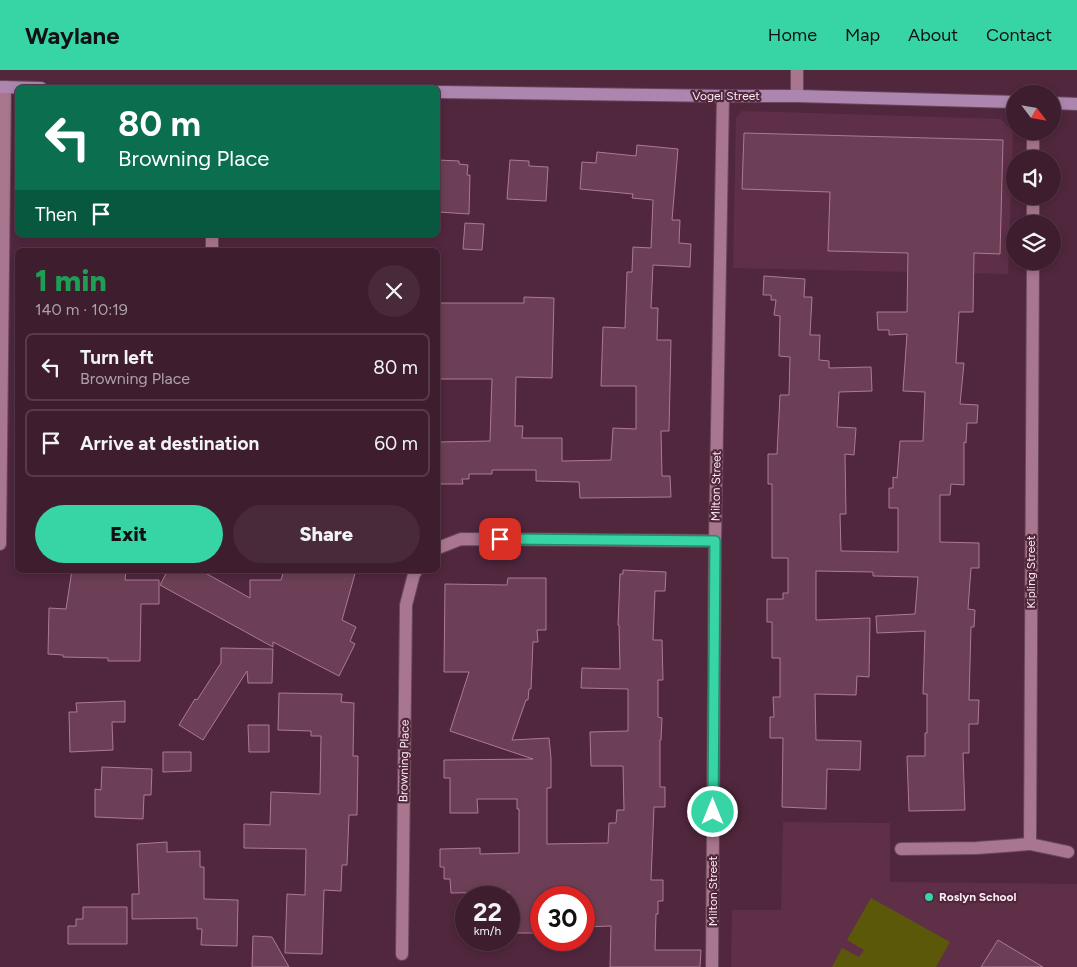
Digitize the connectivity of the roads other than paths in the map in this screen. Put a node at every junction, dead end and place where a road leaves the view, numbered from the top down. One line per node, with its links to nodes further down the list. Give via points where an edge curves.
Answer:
1 (797, 70): 5 (street)
2 (3, 87): 11 (street)
3 (440, 92): 4 (main road, Vogel Street)
4 (723, 96): 5 (main road, Vogel Street); 10 (street, Milton Street)
5 (797, 96): 6 (main road, Vogel Street)
6 (1006, 102)
7 (1061, 103): 8 (main road)
8 (1077, 104)
9 (1032, 270): 14 (street, Kipling Street)
10 (715, 541): 12 (street, via 461,539); 18 (street, Milton Street)
11 (0, 544)
12 (440, 547)
13 (415, 573): 17 (street, Browning Place, via 406,605)
14 (1030, 844): 15 (street); 16 (street)
15 (901, 849)
16 (1073, 852)
17 (402, 954)
18 (712, 967)

